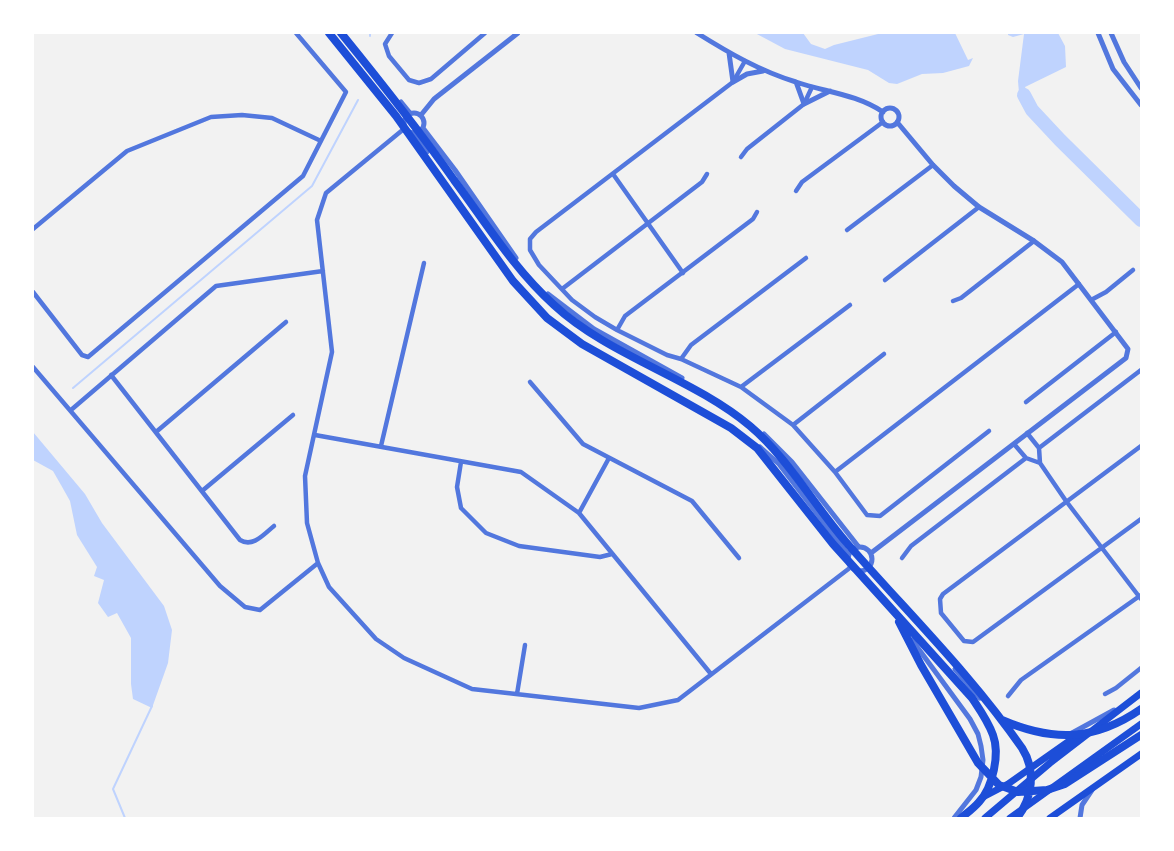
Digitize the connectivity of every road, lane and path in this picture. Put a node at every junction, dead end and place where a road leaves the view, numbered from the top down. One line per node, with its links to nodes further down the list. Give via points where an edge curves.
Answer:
1 (296, 33): 29 (street, via 346,92)
2 (328, 33): 26 (street); 97 (highway, via 396,116 513,282 547,318 582,344 731,428 757,448 826,536)
3 (341, 33): 107 (highway, via 410,119 523,274 555,307 589,331 752,427)
4 (346, 33): 22 (street)
5 (392, 33): 6 (street, via 385,44 386,51 413,83 425,82)
6 (485, 33)
7 (518, 33): 23 (street, via 434,99)
8 (697, 33): 11 (street)
9 (1098, 33): 20 (street, via 1113,69)
10 (1111, 33): 17 (street)
11 (729, 53): 12 (street); 14 (street)
12 (745, 62): 13 (street); 14 (street)
13 (763, 71): 14 (street); 15 (street)
14 (733, 82): 32 (street)
15 (796, 82): 16 (street); 19 (street)
16 (812, 87): 18 (street); 19 (street)
17 (1141, 88)
18 (830, 90): 19 (street); 21 (street, via 872,104)
19 (804, 104): 30 (street, via 747,148)
20 (1141, 105)
21 (883, 112): 24 (street); 25 (street, via 894,109)
22 (410, 113): 23 (street); 26 (street)
23 (421, 115): 27 (street)
24 (883, 122): 25 (street, via 890,126); 34 (street, via 801,183)
25 (897, 122): 31 (street)
26 (405, 125): 28 (street); 44 (street, via 326,193 316,220)
27 (423, 128): 28 (street); 85 (street, via 518,261 546,293 594,329 739,412 792,462)
28 (413, 133): 89 (street, via 479,228 549,316 758,444 779,464)
29 (321, 141): 38 (street, via 272,118 211,117 127,151); 49 (street, via 303,176 90,356 82,356)
30 (741, 157)
31 (933, 165): 35 (street); 39 (street)
32 (613, 174): 37 (street); 48 (street, via 530,239 530,249 539,265)
33 (707, 174): 37 (street)
34 (796, 191)
35 (979, 207): 40 (street); 46 (street)
36 (757, 212): 45 (street)
37 (648, 223): 45 (street); 48 (street)
38 (33, 229)
39 (847, 230)
40 (1034, 241): 47 (street, via 1062,262); 51 (street)
41 (806, 258): 57 (street, via 691,345)
42 (424, 263): 72 (street)
43 (1133, 270): 50 (street)
44 (323, 271): 60 (street, via 216,286); 70 (street, via 332,352)
45 (683, 273): 54 (street, via 625,316)
46 (885, 280)
47 (1079, 284): 50 (street); 79 (street)
48 (562, 290): 54 (street, via 587,312)
49 (33, 292)
50 (1091, 300): 55 (street)
51 (953, 301)
52 (850, 305): 62 (street)
53 (286, 322): 68 (street)
54 (617, 330): 57 (street)
55 (1116, 332): 63 (street); 69 (street, via 1128,349 1126,358)
56 (884, 354): 66 (street)
57 (681, 359): 62 (street)
58 (33, 368): 64 (street)
59 (1141, 370): 73 (street)
60 (111, 375): 64 (street); 68 (street)
61 (530, 382): 76 (street, via 583,444)
62 (741, 387): 66 (street)
63 (1026, 402)
64 (71, 410): 92 (street, via 220,586 245,607 260,610)
65 (293, 415): 80 (street)
66 (793, 425): 79 (street)
67 (989, 431): 79 (street, via 880,516 867,515)
68 (156, 432): 80 (street)
69 (1026, 434): 71 (street); 73 (street)
70 (315, 435): 72 (street); 92 (street, via 305,476 307,523)
71 (1014, 444): 75 (street); 87 (street)
72 (381, 446): 77 (street)
73 (1037, 446): 78 (street)
74 (1141, 446): 81 (street)
75 (1024, 456): 78 (street); 91 (street, via 911,546)
76 (609, 458): 82 (street); 90 (street, via 692,501)
77 (461, 462): 82 (street, via 521,472); 88 (street, via 457,487 461,508 486,533 519,546 600,557)
78 (1041, 463): 81 (street)
79 (835, 472)
80 (202, 491): 84 (street, via 246,544)
81 (1066, 501): 86 (street); 86 (street, via 943,594 939,607 951,626 964,641 979,640)
82 (579, 513): 88 (street)
83 (1141, 519): 86 (street)
84 (274, 526)
85 (858, 546): 87 (street); 89 (street)
86 (1102, 549): 96 (street)
87 (871, 553): 93 (street)
88 (612, 554): 100 (street)
89 (848, 554): 94 (street)
90 (739, 558)
91 (902, 558)
92 (318, 563): 102 (street, via 337,596 376,639 404,658 472,688)
93 (871, 565): 95 (street); 105 (street, via 974,693 1023,731 1049,738 1064,737)
94 (851, 567): 95 (street); 100 (street)
95 (861, 571): 112 (street, via 978,734 983,760 981,777)
96 (1140, 597): 104 (street, via 1021,680)
97 (895, 614): 109 (highway, via 978,764 999,785 1018,792 1065,784); 113 (highway, via 972,698 994,737 996,761 986,791 981,801)
98 (525, 645): 102 (street)
99 (1141, 668): 103 (street)
100 (711, 674): 102 (street, via 678,700 639,708)
101 (1141, 693): 105 (main road)
102 (517, 694)
103 (1105, 694)
104 (1008, 696)
105 (1122, 706): 112 (main road); 114 (main road)
106 (1141, 709): 107 (highway, via 1101,730 1068,736 1041,734)
107 (999, 718): 116 (highway, via 1028,757 1031,770 1032,782)
108 (1141, 724): 115 (main road)
109 (1141, 735)
110 (1141, 754): 111 (main road)
111 (1093, 788): 117 (main road); 118 (street, via 1082,805)
112 (955, 818)
113 (961, 818)
114 (985, 818)
115 (1011, 818)
116 (1017, 818)
117 (1050, 818)
118 (1080, 818)

